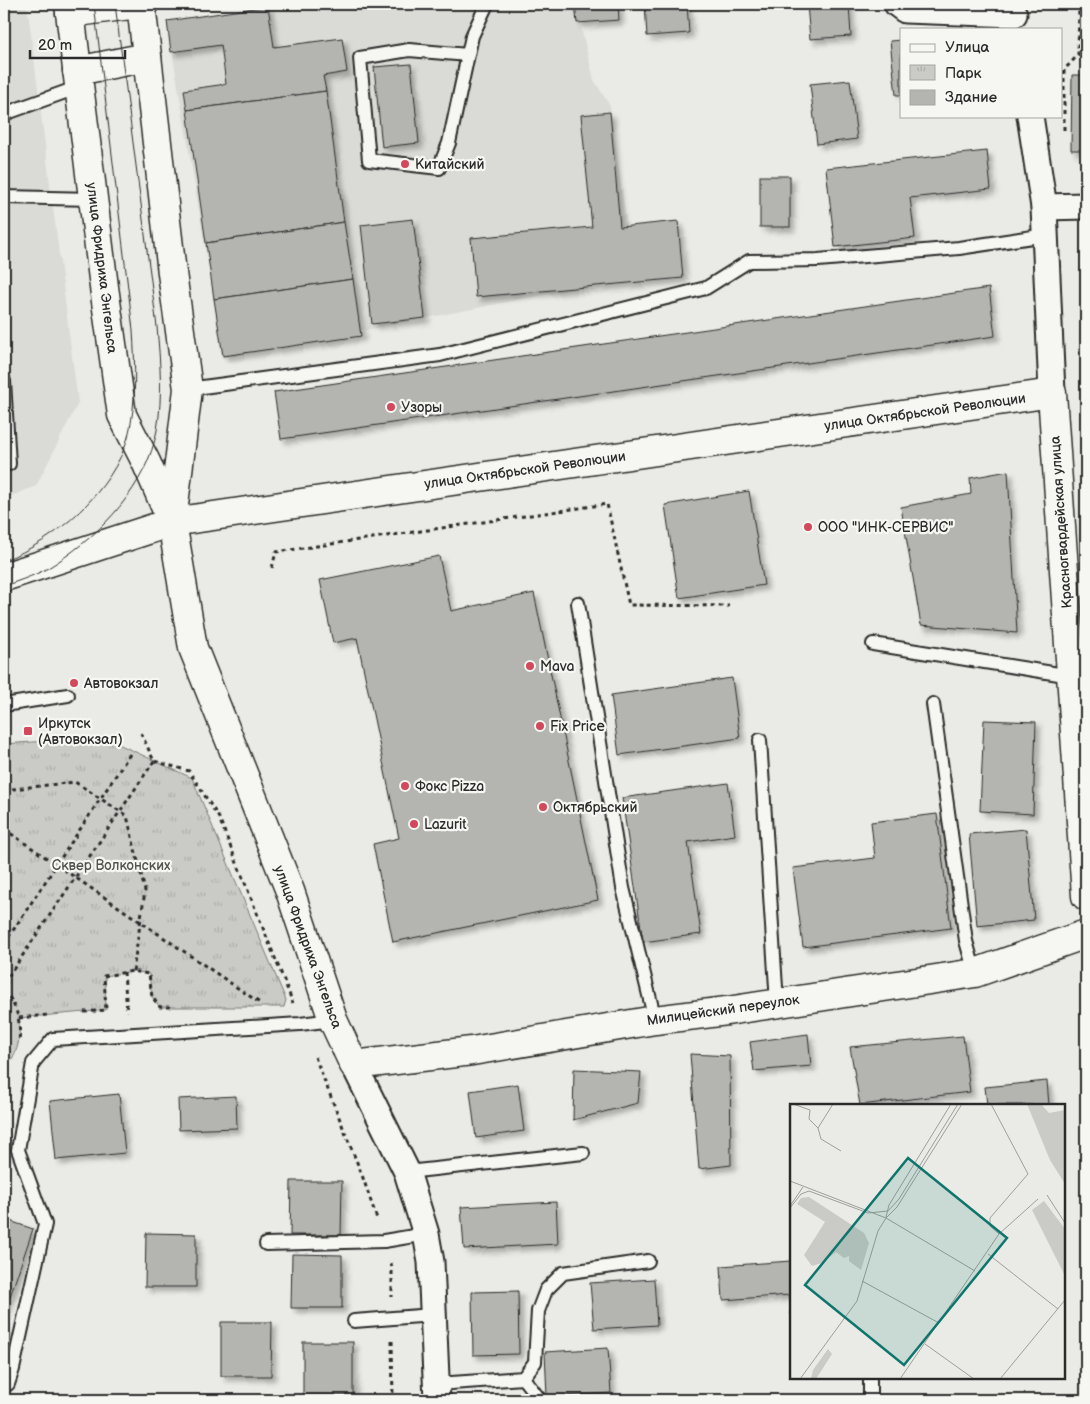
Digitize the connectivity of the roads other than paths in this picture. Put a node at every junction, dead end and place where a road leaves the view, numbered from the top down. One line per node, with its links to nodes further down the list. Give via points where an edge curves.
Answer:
1 (140, 4): 4 (street); 7 (street, улица Фридриха Энгельса)
2 (486, 4): 6 (lane, via 472,36)
3 (898, 4): 5 (street, via 905,10)
4 (70, 8): 8 (street, улица Фридриха Энгельса)
5 (1015, 15)
6 (468, 55): 6 (lane, via 449,143 439,168 369,160 360,58 409,50)
7 (147, 57): 8 (street); 17 (street, улица Фридриха Энгельса)
8 (78, 79): 9 (lane); 12 (street, улица Фридриха Энгельса)
9 (4, 114)
10 (1030, 118): 14 (street, Красногвардейская улица)
11 (4, 197): 12 (lane)
12 (93, 199): 20 (street, улица Фридриха Энгельса, via 122,415)
13 (1086, 206): 14 (street)
14 (1044, 207): 15 (street, Красногвардейская улица)
15 (1046, 235): 17 (lane, via 949,249 818,260 749,261 706,288 440,355); 18 (street, Красногвардейская улица)
16 (4, 381): 19 (lane)
17 (188, 389): 20 (street, улица Фридриха Энгельса)
18 (1052, 393): 20 (street, улица Октябрьской Революции); 24 (street, Красногвардейская улица)
19 (9, 464)
20 (172, 522): 21 (street, улица Октябрьской Революции); 34 (street, улица Фридриха Энгельса, via 193,648 290,891)
21 (4, 577)
22 (578, 603): 35 (lane, via 623,888)
23 (873, 644): 24 (lane)
24 (1071, 676): 29 (street, Красногвардейская улица)
25 (68, 696): 27 (lane)
26 (933, 704): 32 (lane, via 966,941)
27 (4, 705)
28 (760, 740): 33 (lane)
29 (1082, 781): 30 (street, Красногвардейская улица)
30 (1086, 896)
31 (1086, 934): 32 (street, Милицейский переулок)
32 (975, 973): 33 (street, Милицейский переулок)
33 (777, 1003): 35 (street, Милицейский переулок)
34 (333, 1020): 36 (street, улица Фридриха Энгельса); 46 (lane, via 53,1039 33,1063 18,1150 45,1224)
35 (655, 1020): 36 (street, Милицейский переулок, via 472,1051)
36 (354, 1065): 38 (street, улица Фридриха Энгельса)
37 (583, 1154): 38 (lane)
38 (407, 1172): 39 (street, улица Фридриха Энгельса)
39 (426, 1234): 40 (lane, via 384,1241); 42 (street, улица Фридриха Энгельса)
40 (266, 1244)
41 (648, 1261): 44 (lane, via 563,1273 546,1290 538,1312 535,1362)
42 (434, 1315): 43 (lane); 47 (street, улица Фридриха Энгельса)
43 (354, 1321)
44 (523, 1378): 47 (lane); 48 (lane)
45 (870, 1379): 49 (lane)
46 (8, 1384)
47 (437, 1392)
48 (540, 1400)
49 (870, 1400)

